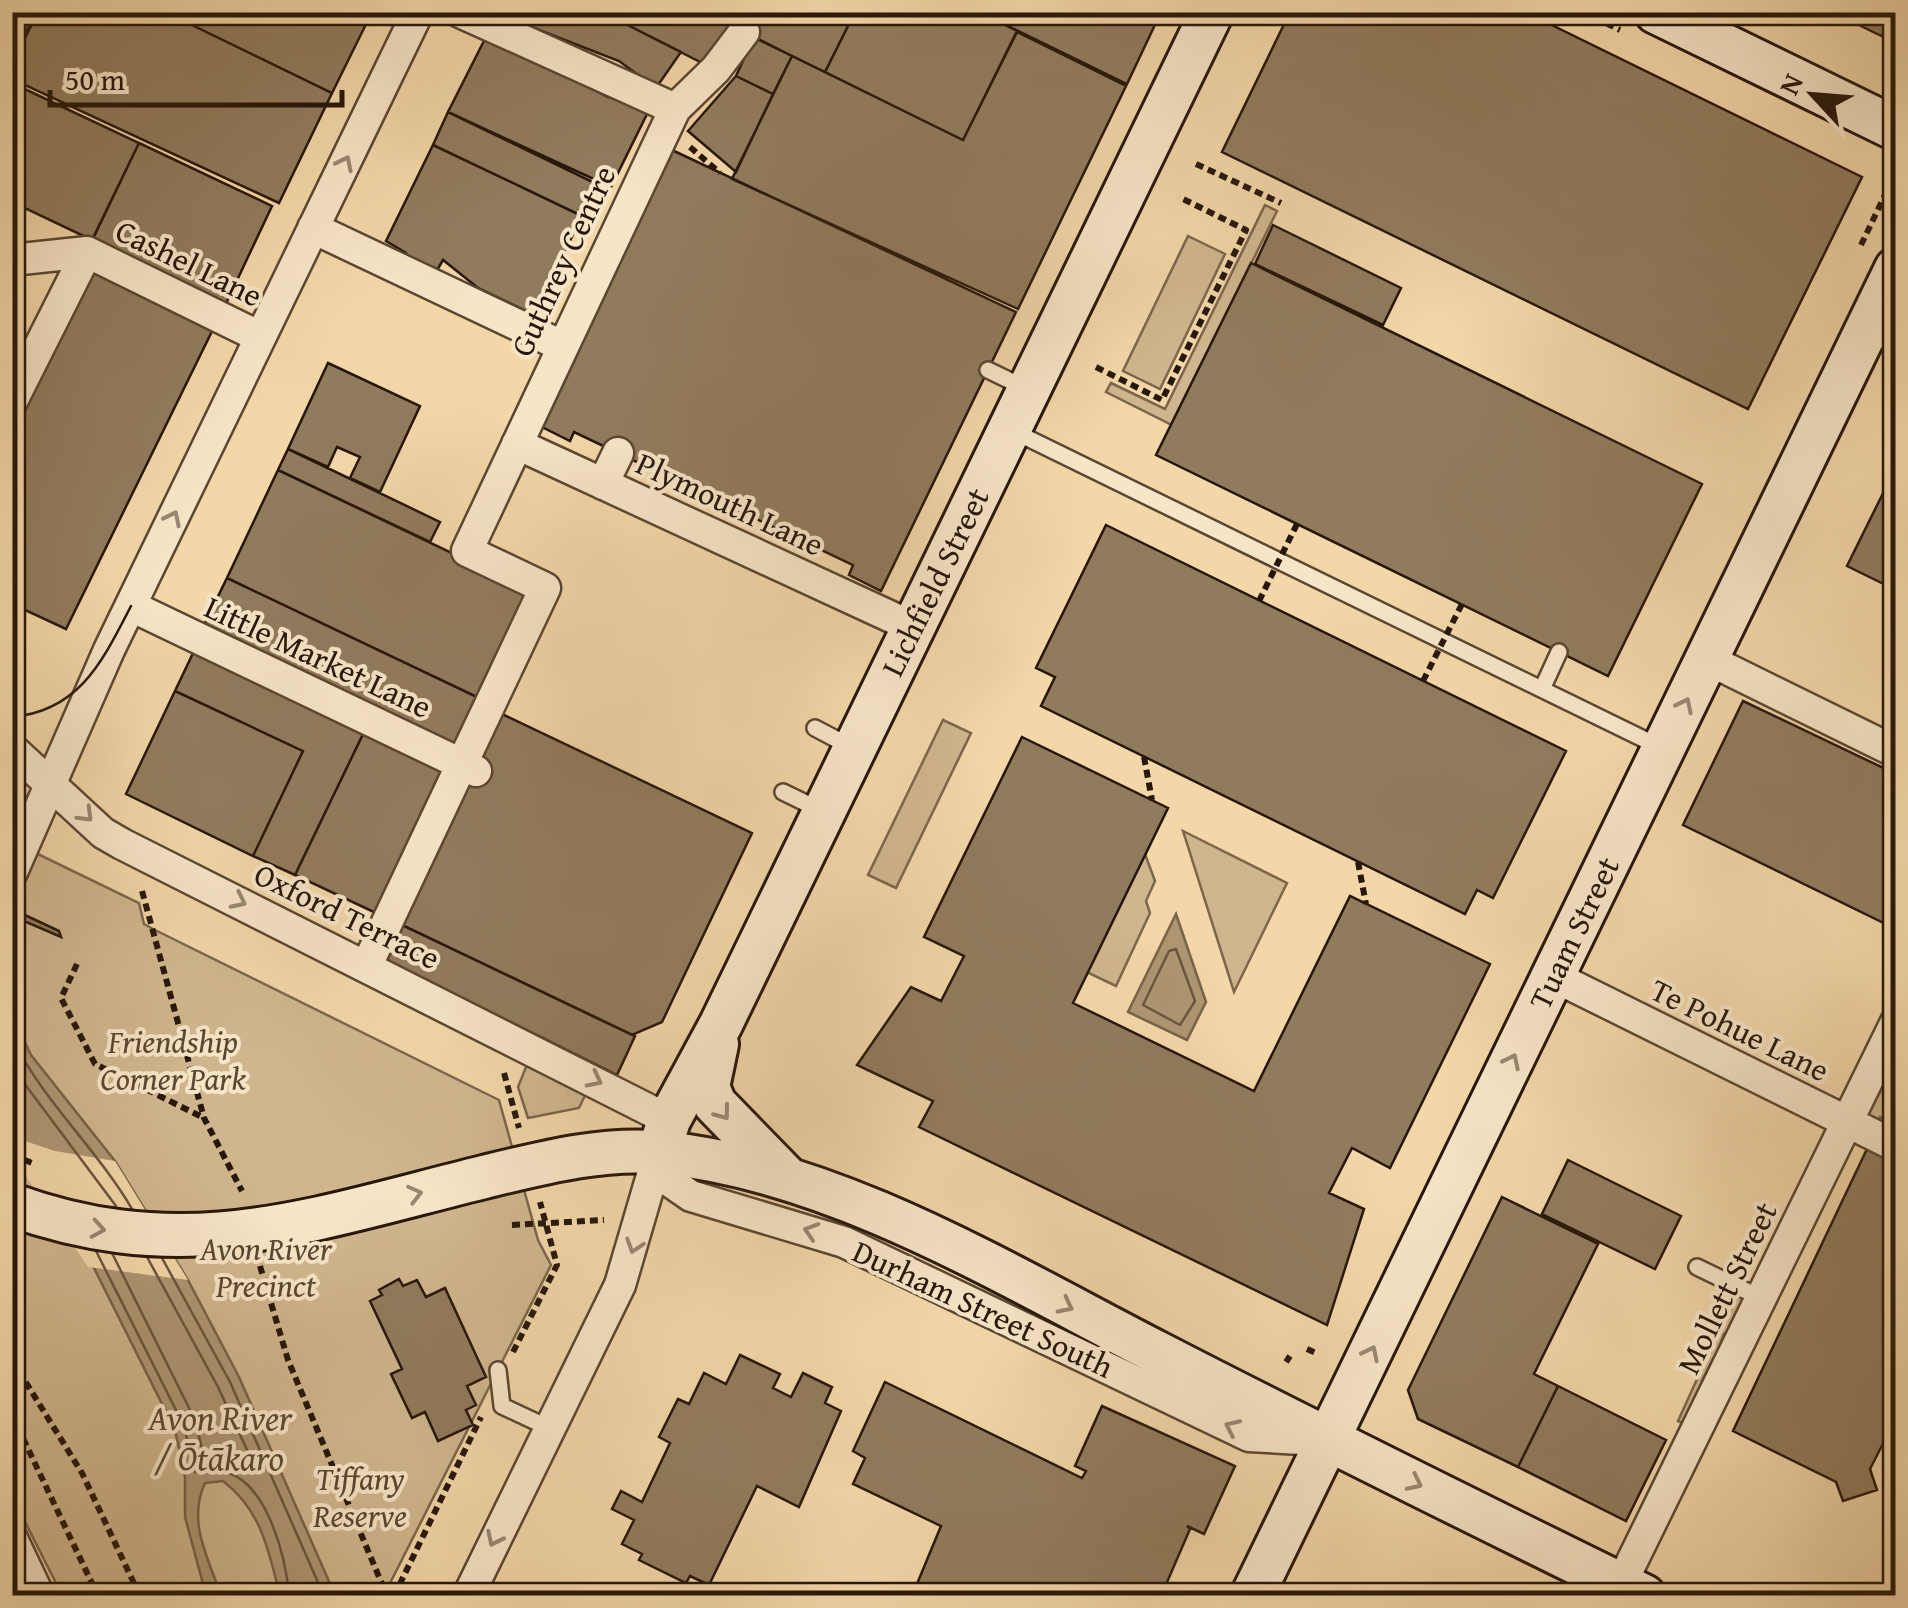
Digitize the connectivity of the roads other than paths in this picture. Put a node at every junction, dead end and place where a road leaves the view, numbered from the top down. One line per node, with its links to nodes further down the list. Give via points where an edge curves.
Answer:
1 (418, 12): 8 (street, one-way to 1)
2 (460, 12): 6 (street)
3 (1212, 12): 16 (main road, Lichfield Street)
4 (1656, 12): 7 (main road)
5 (744, 32): 6 (street, Guthrey Centre)
6 (675, 109): 14 (street, Guthrey Centre)
7 (1896, 129)
8 (312, 228): 12 (street); 14 (street)
9 (86, 252): 10 (street); 12 (street, Cashel Lane); 17 (street)
10 (12, 260)
11 (1896, 269): 13 (main road, Tuam Street)
12 (260, 337): 22 (street, one-way to 12)
13 (1881, 338): 25 (main road, Tuam Street)
14 (562, 346): 19 (street, Guthrey Centre)
15 (988, 370): 16 (lane)
16 (1029, 390): 18 (main road, Lichfield Street)
17 (12, 401)
18 (1010, 429): 23 (main road, Lichfield Street); 26 (lane)
19 (517, 444): 21 (street, Plymouth Lane); 32 (street, Guthrey Centre, via 467,550 546,588 487,710)
20 (618, 453): 21 (street)
21 (604, 484): 23 (street, Plymouth Lane)
22 (130, 606): 32 (street, Little Market Lane); 33 (street)
23 (913, 627): 28 (main road, Lichfield Street)
24 (1559, 652): 26 (lane)
25 (1707, 659): 29 (main road, Tuam Street, one-way to 25); 31 (street)
26 (1542, 689): 29 (lane)
27 (815, 728): 28 (lane)
28 (855, 748): 35 (main road, Lichfield Street)
29 (1664, 748): 38 (main road, Tuam Street)
30 (12, 749): 33 (street, Oxford Terrace)
31 (1896, 752)
32 (469, 767): 37 (street)
33 (52, 782): 36 (street); 37 (street, Oxford Terrace, one-way to 37, via 103,833)
34 (783, 792): 35 (lane)
35 (824, 812): 40 (main road, Lichfield Street)
36 (12, 872)
37 (367, 964): 42 (street, Oxford Terrace, one-way to 42)
38 (1553, 976): 41 (street, Te Pohue Lane); 50 (main road, Tuam Street, one-way to 38)
39 (1896, 1022): 41 (street, Mollett Street)
40 (721, 1024): 42 (main road, Lichfield Street); 44 (main road, one-way to 44, via 708,1087 714,1104)
41 (1847, 1122): 43 (street, Te Pohue Lane); 47 (street, Mollett Street)
42 (664, 1136): 44 (main road, Durham Street South); 45 (main road, Durham Street South, one-way to 42, via 92,1229 162,1238 252,1231 612,1154); 49 (street, one-way to 49, via 620,1286); 50 (street, Durham Street South, one-way to 42, via 1249,1436 844,1242 692,1196 666,1178)
43 (1896, 1146)
44 (790, 1181): 50 (main road, Durham Street South, one-way to 50, via 980,1262)
45 (24, 1209)
46 (1697, 1267): 47 (lane)
47 (1761, 1298): 52 (street, Mollett Street)
48 (498, 1370): 49 (lane, via 502,1406)
49 (549, 1428): 54 (street, one-way to 54)
50 (1328, 1440): 52 (main road, Durham Street South, one-way to 52); 55 (main road, Tuam Street)
51 (12, 1539): 53 (street)
52 (1633, 1590)
53 (39, 1596)
54 (468, 1596)
55 (1252, 1596)

